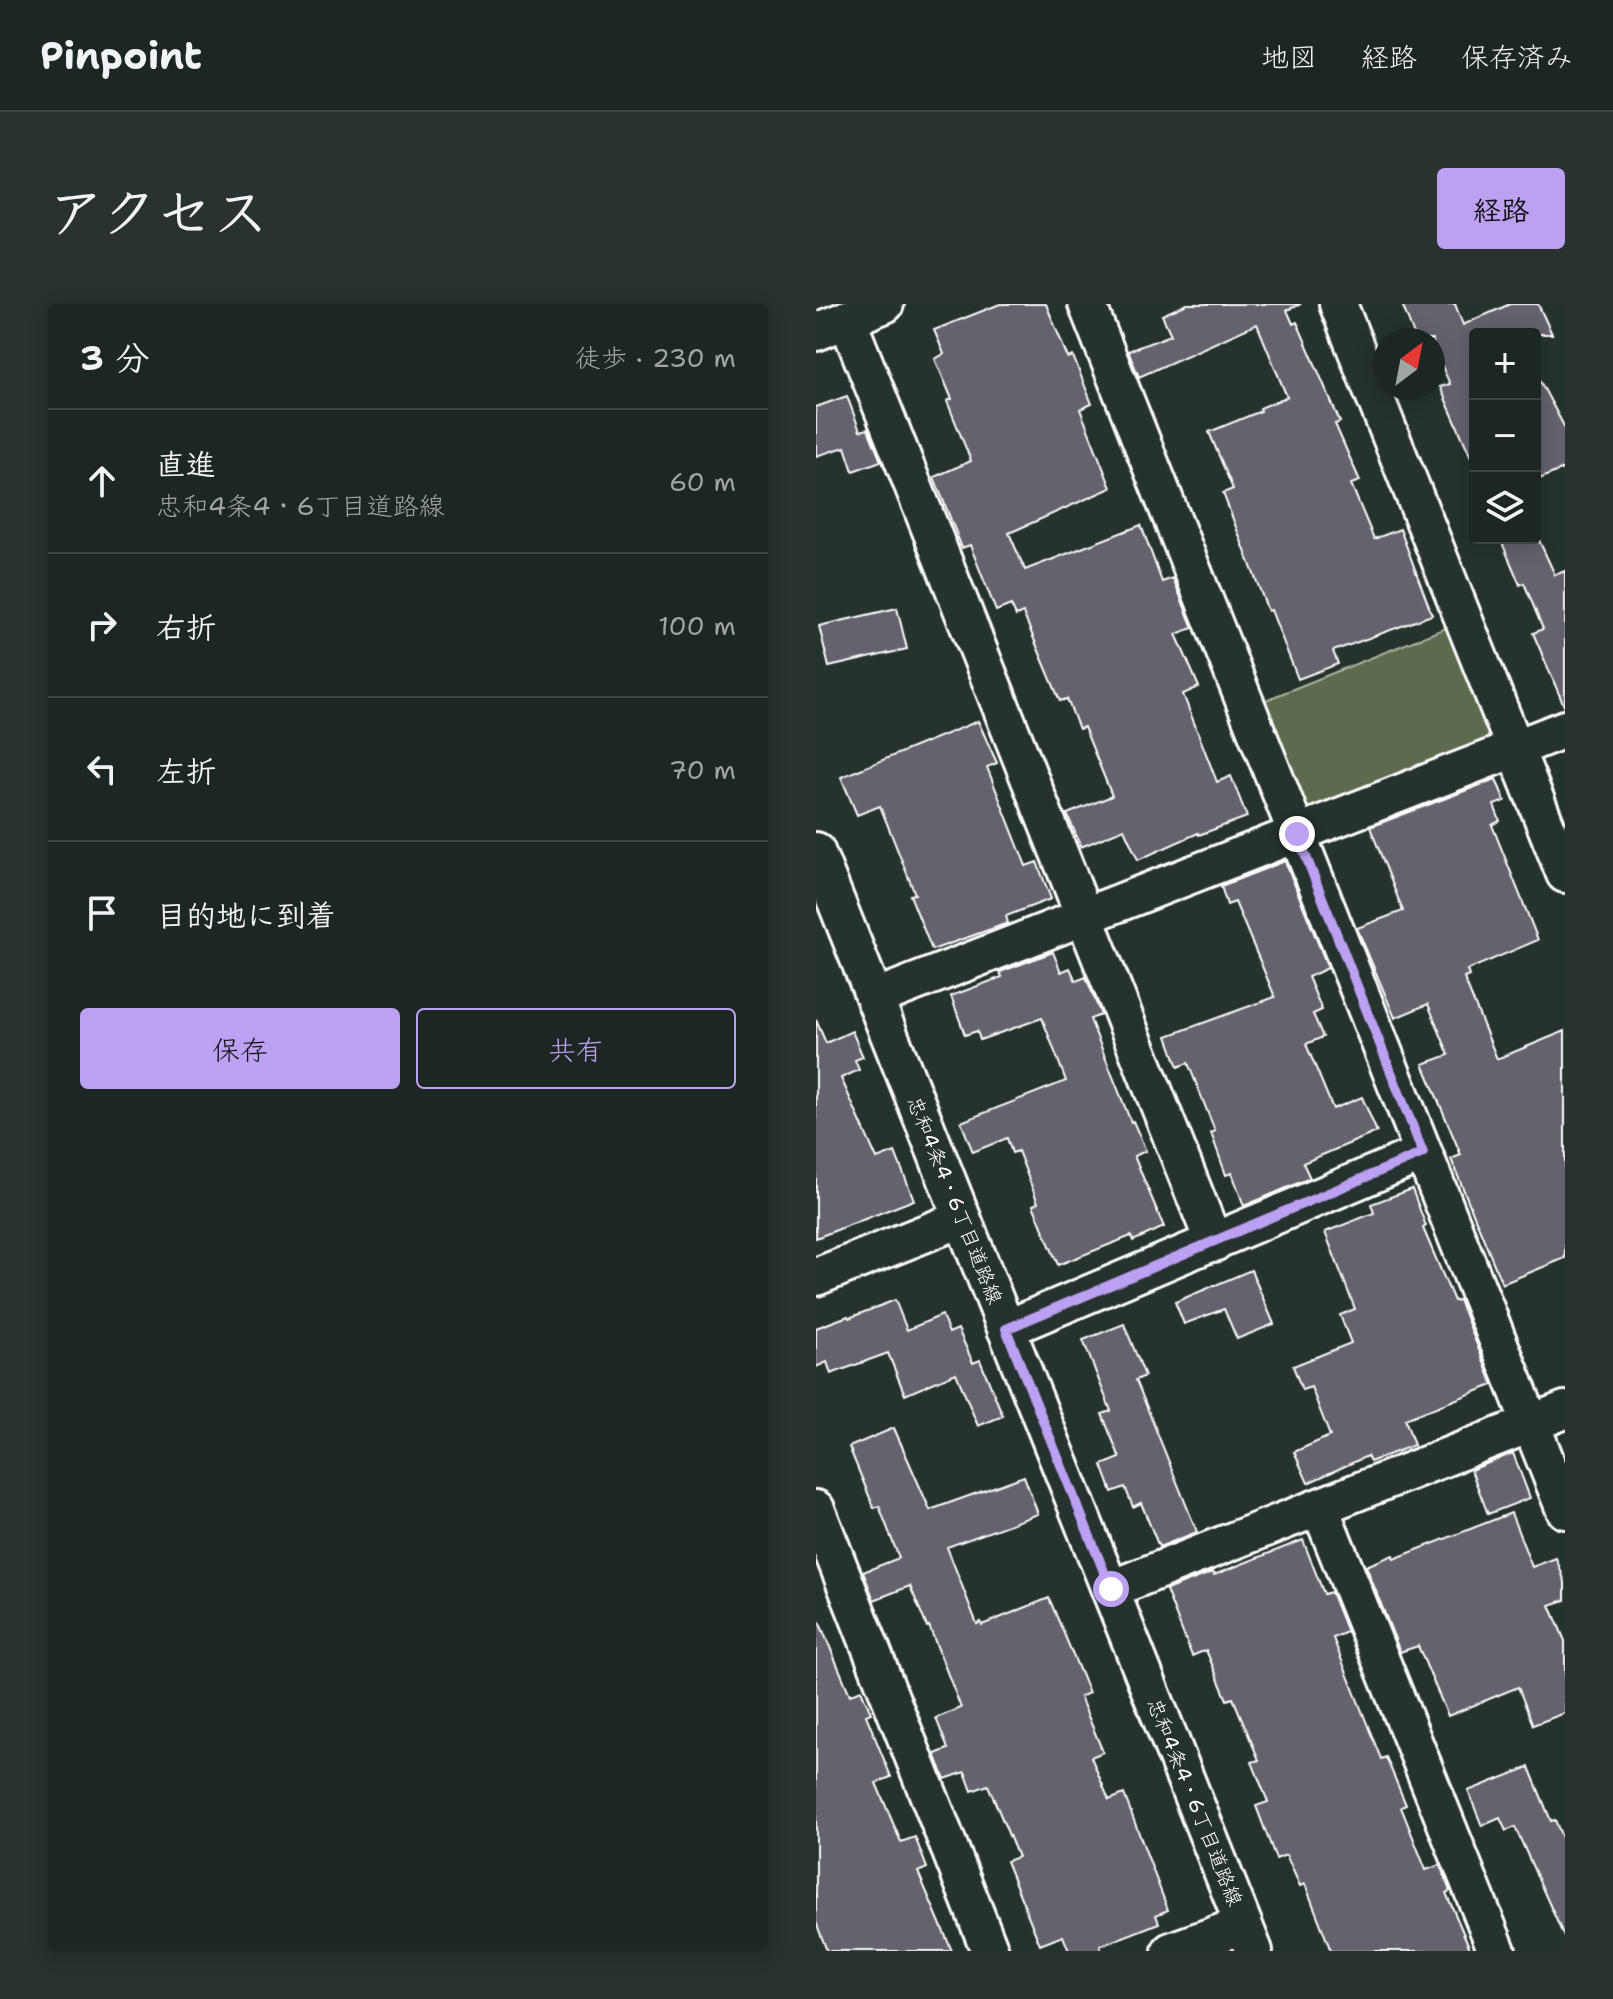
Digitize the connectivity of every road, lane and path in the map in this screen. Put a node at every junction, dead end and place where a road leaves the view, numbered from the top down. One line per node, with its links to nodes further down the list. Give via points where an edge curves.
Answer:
1 (885, 304): 4 (street)
2 (1087, 304): 7 (street)
3 (1338, 304): 6 (street)
4 (832, 326): 10 (street)
5 (1565, 729): 6 (street)
6 (1515, 749): 7 (street); 9 (street)
7 (1297, 834): 10 (street); 12 (street)
8 (816, 851): 11 (street, 忠和4条4・6丁目道路線)
9 (1565, 874)
10 (1086, 915): 11 (street); 14 (street)
11 (875, 998): 13 (street, 忠和4条4・6丁目道路線)
12 (1423, 1153): 14 (street); 18 (street)
13 (961, 1219): 15 (street); 16 (street, 忠和4条4・6丁目道路線)
14 (1214, 1243): 16 (street)
15 (816, 1277)
16 (1006, 1329): 22 (street, 忠和4条4・6丁目道路線)
17 (1565, 1410): 18 (street)
18 (1530, 1424): 19 (street); 21 (street)
19 (1320, 1508): 22 (street); 26 (street)
20 (816, 1509): 24 (street)
21 (1565, 1510)
22 (1111, 1589): 23 (street, 忠和4条4・6丁目道路線)
23 (1249, 1938): 25 (street)
24 (990, 1951)
25 (1171, 1951)
26 (1497, 1951)

